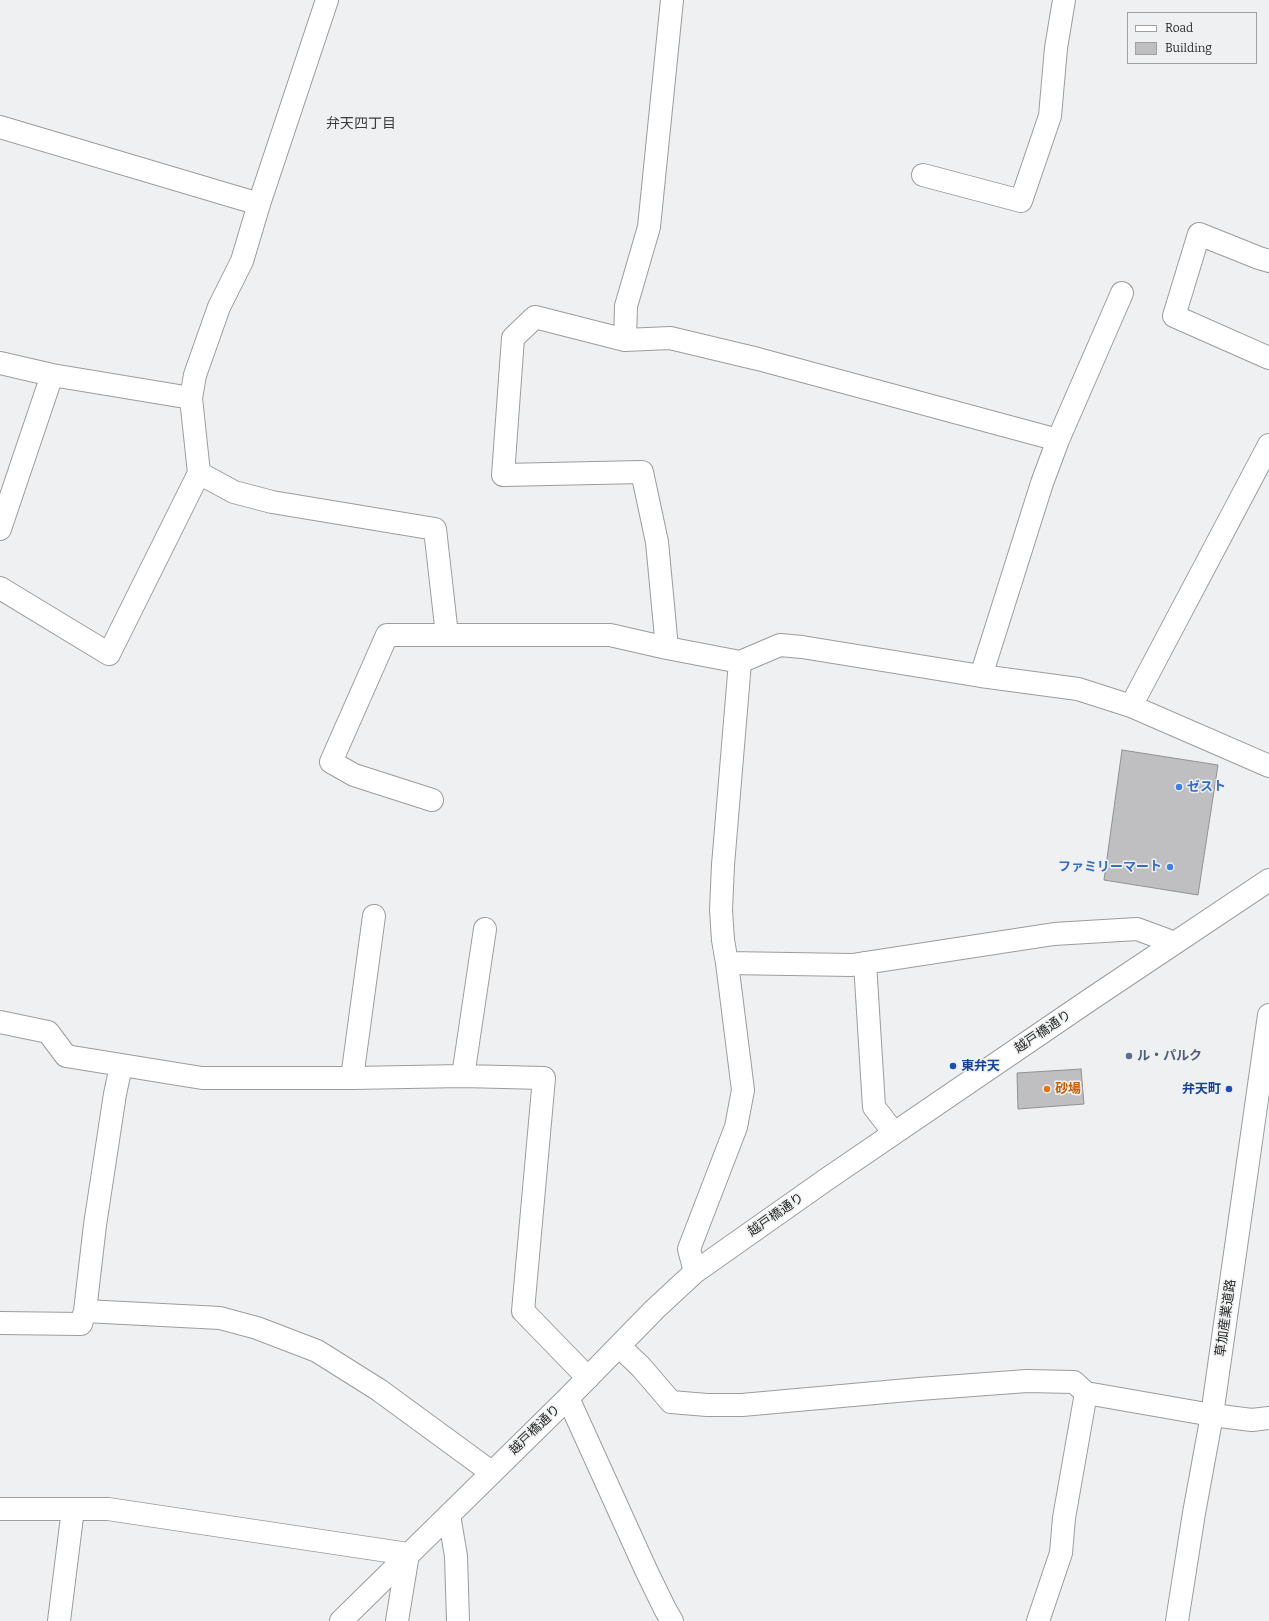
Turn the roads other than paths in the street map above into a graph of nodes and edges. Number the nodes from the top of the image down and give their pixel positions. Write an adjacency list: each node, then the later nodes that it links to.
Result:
1 (327, 0): 6 (street)
2 (672, 0): 9 (street)
3 (1064, 0): 5 (street)
4 (0, 127): 6 (street)
5 (923, 175)
6 (258, 204): 13 (street)
7 (1269, 260): 10 (street)
8 (1122, 293): 14 (street)
9 (625, 340): 14 (street); 20 (street)
10 (1269, 358)
11 (0, 363): 12 (street)
12 (52, 375): 13 (street); 17 (street)
13 (191, 398): 16 (street)
14 (1058, 440): 22 (street)
15 (1269, 445): 23 (street)
16 (198, 473): 18 (street); 19 (street)
17 (0, 530)
18 (0, 588)
19 (447, 635): 20 (street); 25 (street)
20 (667, 648): 21 (street)
21 (740, 662): 22 (street); 30 (street)
22 (981, 676): 23 (street)
23 (1131, 706): 24 (street)
24 (1269, 766)
25 (432, 800)
26 (1269, 880): 29 (street, 越戸橋通り)
27 (374, 916): 36 (street)
28 (485, 929): 35 (street)
29 (1175, 943): 31 (street); 37 (street, 越戸橋通り)
30 (728, 963): 31 (street); 38 (street)
31 (865, 963): 37 (street)
32 (1269, 1015): 45 (street, 草加産業道路)
33 (0, 1022): 34 (street)
34 (121, 1066): 36 (street); 39 (street)
35 (463, 1076): 36 (street); 42 (street)
36 (352, 1078)
37 (894, 1133): 38 (street, 越戸橋通り)
38 (695, 1272): 41 (street, 越戸橋通り)
39 (85, 1311): 40 (street); 47 (street)
40 (0, 1323)
41 (619, 1346): 42 (street, 越戸橋通り); 43 (street)
42 (588, 1378): 44 (street, 越戸橋通り)
43 (1086, 1393): 45 (street); 57 (street)
44 (568, 1398): 47 (street, 越戸橋通り); 56 (street)
45 (1212, 1415): 46 (street); 58 (street, 草加産業道路)
46 (1269, 1418)
47 (491, 1472): 50 (street, 越戸橋通り)
48 (0, 1509): 49 (street)
49 (73, 1509): 51 (street); 52 (street)
50 (449, 1515): 51 (street, 越戸橋通り); 55 (street)
51 (408, 1554): 53 (street, 越戸橋通り); 54 (street)
52 (59, 1621)
53 (341, 1621)
54 (397, 1621)
55 (458, 1621)
56 (672, 1621)
57 (1038, 1621)
58 (1177, 1621)

